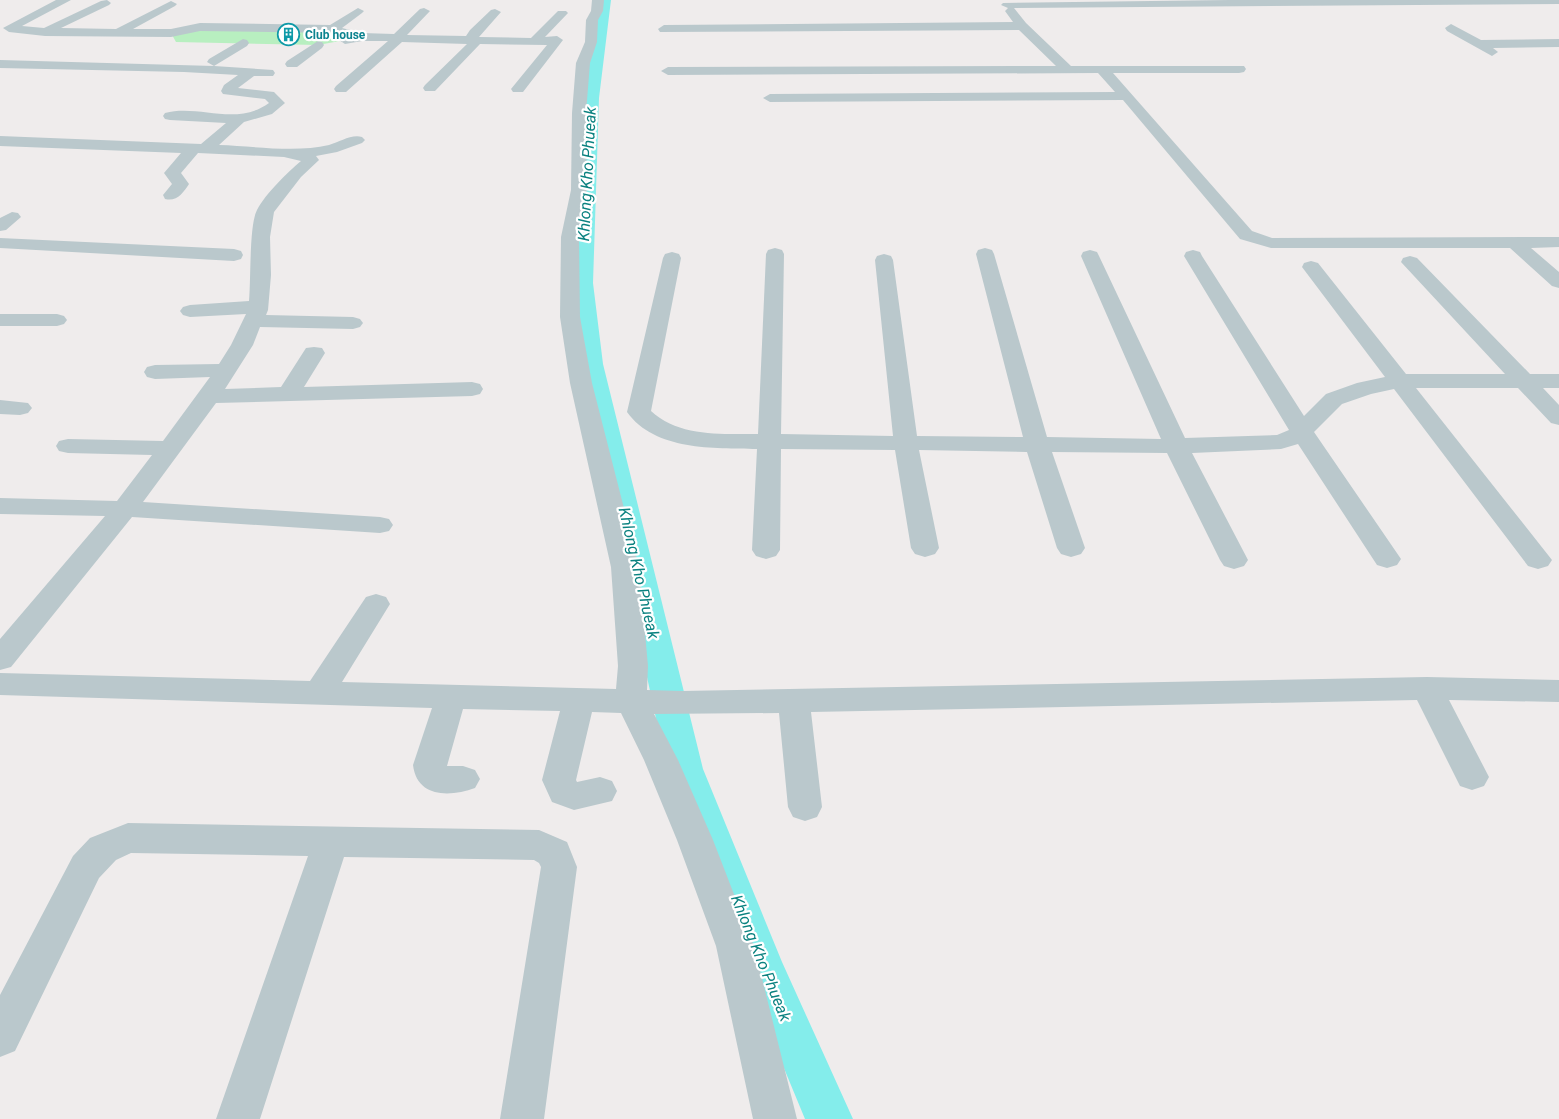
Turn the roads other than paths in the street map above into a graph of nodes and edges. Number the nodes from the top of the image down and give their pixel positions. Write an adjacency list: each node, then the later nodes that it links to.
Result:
1 (65, 0): 20 (street)
2 (598, 0): 115 (street)
3 (1556, 1): 4 (street)
4 (1233, 2): 6 (street)
5 (105, 3): 20 (street)
6 (1005, 3): 14 (street)
7 (170, 4): 21 (street)
8 (358, 11): 23 (street)
9 (424, 11): 22 (street)
10 (495, 12): 25 (street)
11 (562, 13): 29 (street)
12 (221, 15): 15 (street)
13 (280, 18): 16 (street)
14 (1022, 26): 17 (street); 36 (street)
15 (200, 27): 16 (street); 24 (street)
16 (265, 28): 23 (street)
17 (785, 28): 19 (street); 27 (street)
18 (1451, 28): 32 (street)
19 (664, 29)
20 (45, 32): 21 (street); 26 (street)
21 (116, 33): 24 (street); 40 (street)
22 (398, 38): 23 (street); 25 (street); 51 (street)
23 (328, 39): 31 (street); 44 (street)
24 (172, 40): 28 (street)
25 (471, 40): 29 (street); 52 (street)
26 (27, 41)
27 (746, 41)
28 (194, 42)
29 (534, 42): 53 (street)
30 (223, 43): 42 (street)
31 (299, 44)
32 (1478, 44): 33 (street); 39 (street)
33 (1559, 44)
34 (154, 54): 41 (street)
35 (1072, 55): 36 (street)
36 (1053, 56): 45 (street)
37 (1113, 57): 38 (street)
38 (1141, 57)
39 (1502, 58)
40 (65, 61)
41 (139, 62)
42 (214, 62)
43 (0, 64): 49 (street)
44 (292, 64)
45 (1066, 69): 46 (street); 48 (street)
46 (1101, 69): 47 (street); 54 (street)
47 (1239, 69)
48 (668, 71)
49 (251, 72): 50 (street); 57 (street)
50 (268, 72)
51 (341, 88)
52 (430, 88)
53 (518, 89)
54 (1127, 96): 55 (street); 63 (street)
55 (770, 98)
56 (170, 116): 57 (street)
57 (239, 119): 60 (street)
58 (357, 140): 61 (street)
59 (0, 141): 60 (street)
60 (199, 148): 61 (street); 62 (street)
61 (302, 154): 77 (street)
62 (171, 195)
63 (1514, 242): 64 (street); 75 (street)
64 (1559, 242)
65 (0, 243): 68 (street)
66 (775, 254): 92 (street)
67 (985, 254): 94 (street)
68 (234, 255)
69 (1090, 256): 96 (street)
70 (1194, 256): 91 (street)
71 (672, 258): 92 (street)
72 (884, 260): 93 (street)
73 (1410, 262): 86 (street)
74 (1310, 267): 85 (street)
75 (1559, 282)
76 (190, 311): 77 (street)
77 (256, 314): 80 (street); 82 (street)
78 (0, 320): 79 (street)
79 (57, 320)
80 (353, 323)
81 (314, 353): 88 (street)
82 (225, 370): 83 (street); 89 (street)
83 (155, 372)
84 (1559, 380): 86 (street)
85 (1400, 381): 86 (street); 91 (street); 106 (street)
86 (1522, 381): 90 (street)
87 (472, 389): 88 (street)
88 (288, 394): 89 (street)
89 (209, 396): 97 (street)
90 (1559, 418)
91 (1301, 431): 96 (street); 104 (street)
92 (768, 441): 93 (street); 103 (street)
93 (906, 443): 94 (street); 101 (street)
94 (1037, 444): 96 (street); 102 (street)
95 (68, 446): 97 (street)
96 (1176, 446): 105 (street)
97 (170, 448): 99 (street)
98 (0, 506): 99 (street)
99 (124, 509): 100 (street); 108 (street)
100 (380, 525)
101 (925, 548)
102 (1071, 548)
103 (766, 550)
104 (1387, 559)
105 (1234, 560)
106 (1538, 560)
107 (376, 604): 112 (street)
108 (0, 659)
109 (0, 684): 112 (street)
110 (1427, 688): 111 (street); 116 (street); 117 (street)
111 (1559, 691)
112 (319, 694): 113 (street)
113 (451, 697): 114 (street); 118 (street)
114 (579, 700): 115 (street); 119 (street)
115 (636, 701): 116 (street); 125 (street)
116 (794, 701): 120 (street)
117 (1472, 777)
118 (463, 779)
119 (600, 791)
120 (805, 807)
121 (332, 842): 122 (street); 123 (street); 124 (street)
122 (0, 1037)
123 (238, 1119)
124 (522, 1119)
125 (775, 1119)

